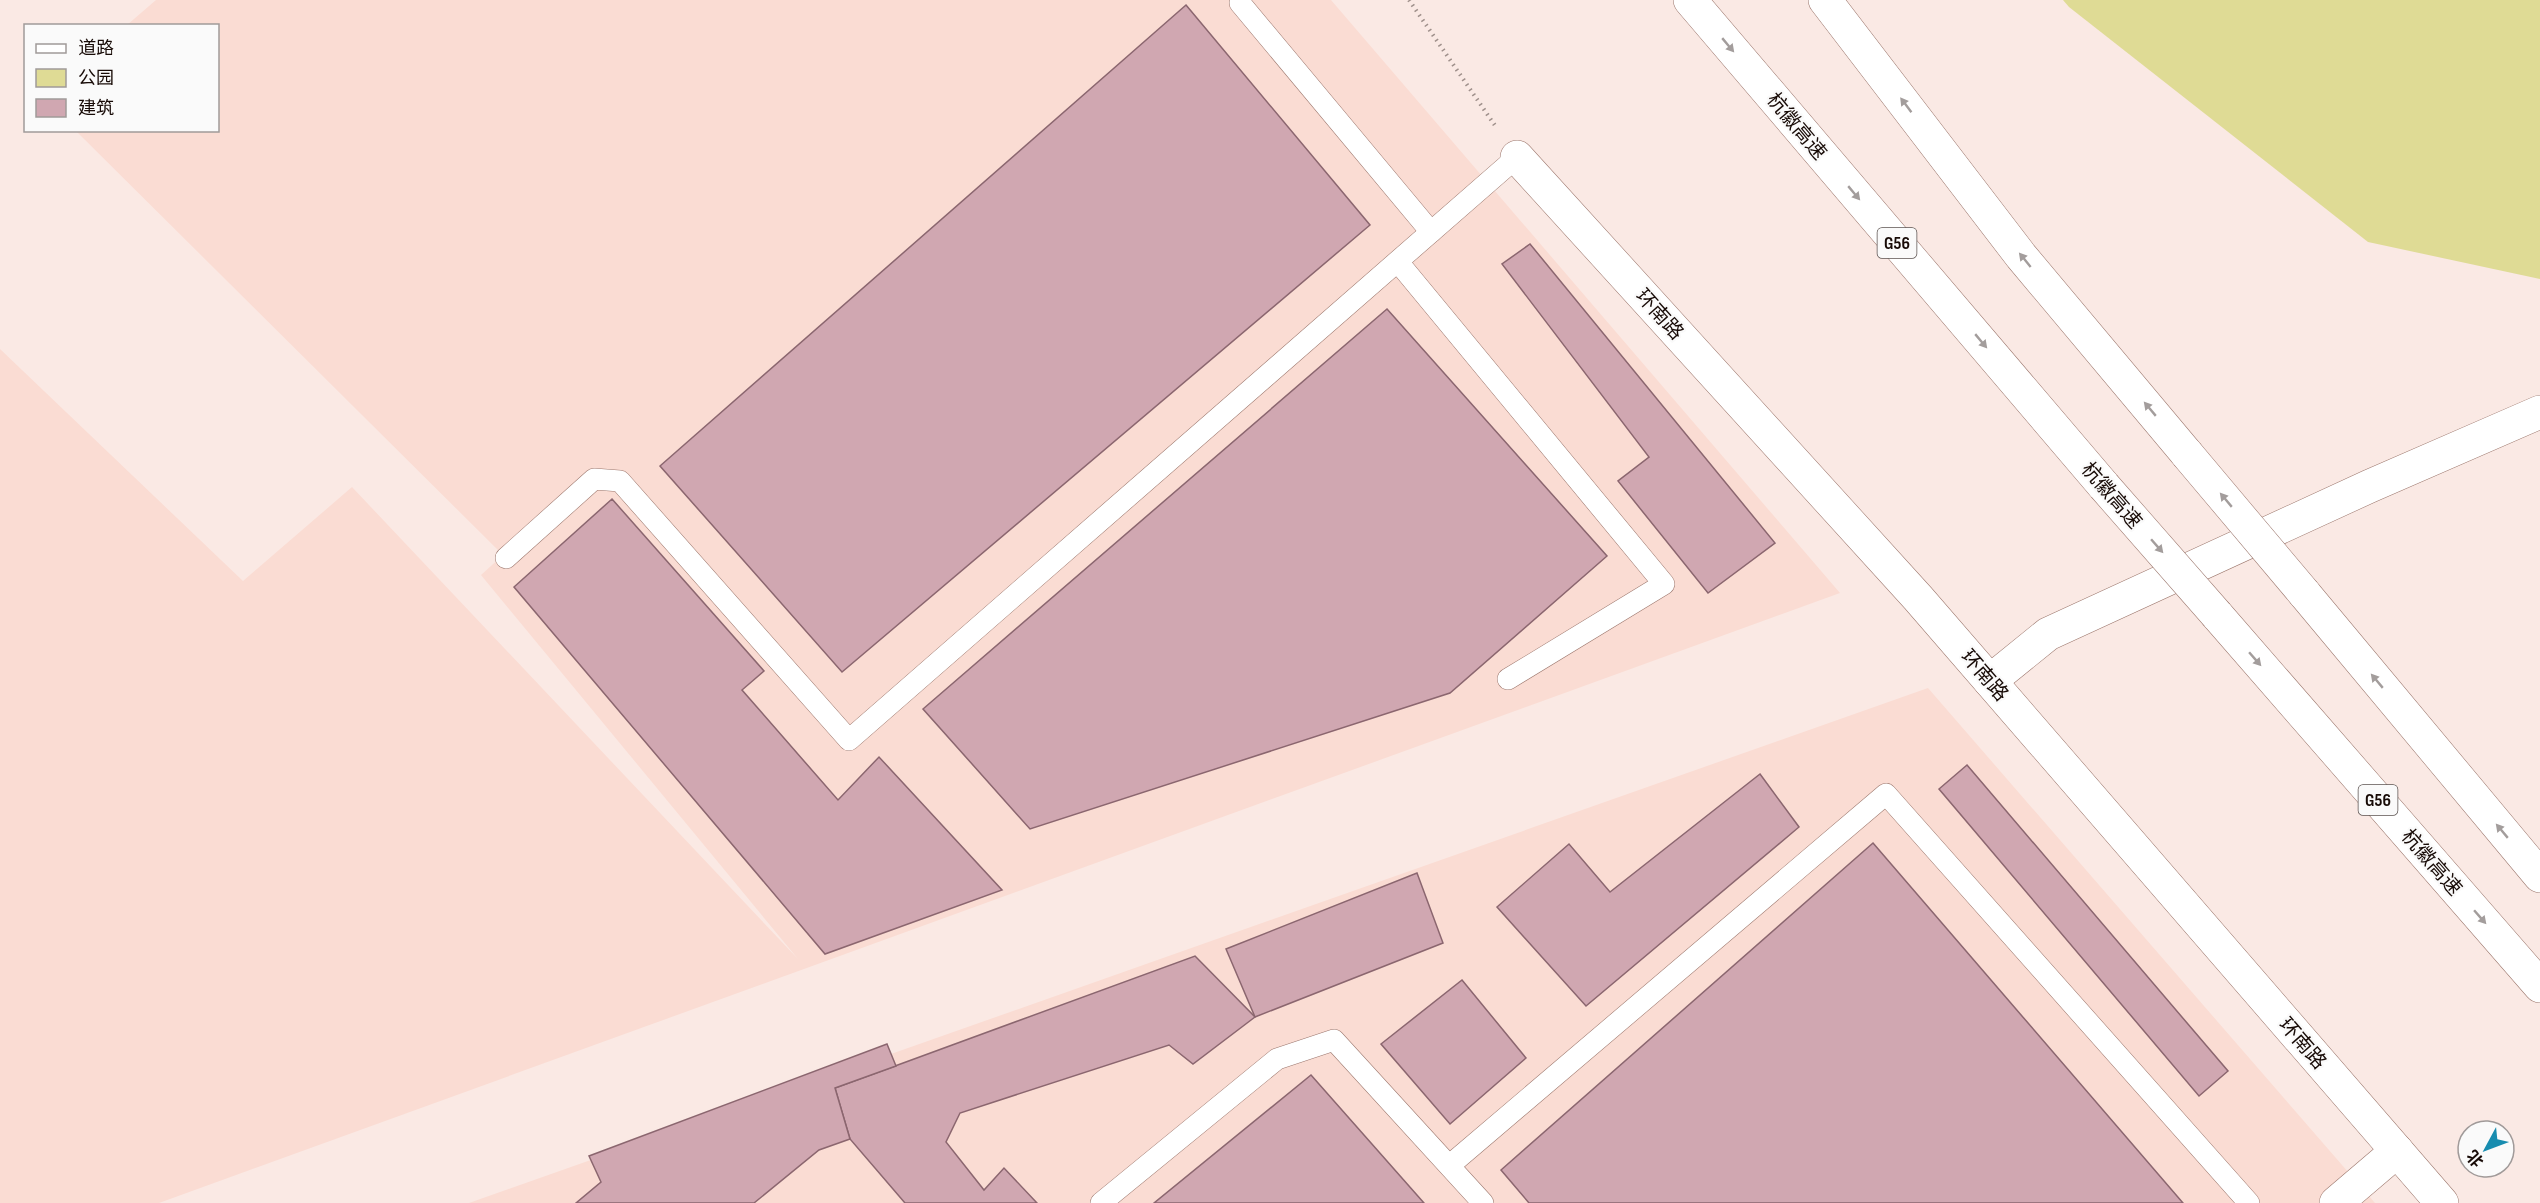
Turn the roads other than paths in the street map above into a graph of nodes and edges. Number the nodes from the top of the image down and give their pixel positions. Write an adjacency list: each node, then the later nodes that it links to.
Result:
1 (1690, 0): 12 (main road, 杭徽高速 / G56, one-way to 12, bridge)
2 (1826, 0): 11 (main road, one-way to 2, bridge)
3 (1240, 3): 5 (lane)
4 (1517, 157): 5 (lane); 10 (main road, 环南路)
5 (1431, 232): 6 (lane)
6 (1398, 262): 8 (lane); 9 (lane)
7 (2540, 412): 10 (main road)
8 (506, 558)
9 (1508, 679)
10 (1990, 681): 13 (main road, 环南路)
11 (2540, 876)
12 (2540, 986)
13 (2397, 1151): 18 (main road); 19 (main road, 环南路)
14 (1450, 1165): 15 (lane); 16 (lane); 17 (lane)
15 (1101, 1203)
16 (1483, 1203)
17 (2248, 1203)
18 (2336, 1203)
19 (2442, 1203)

